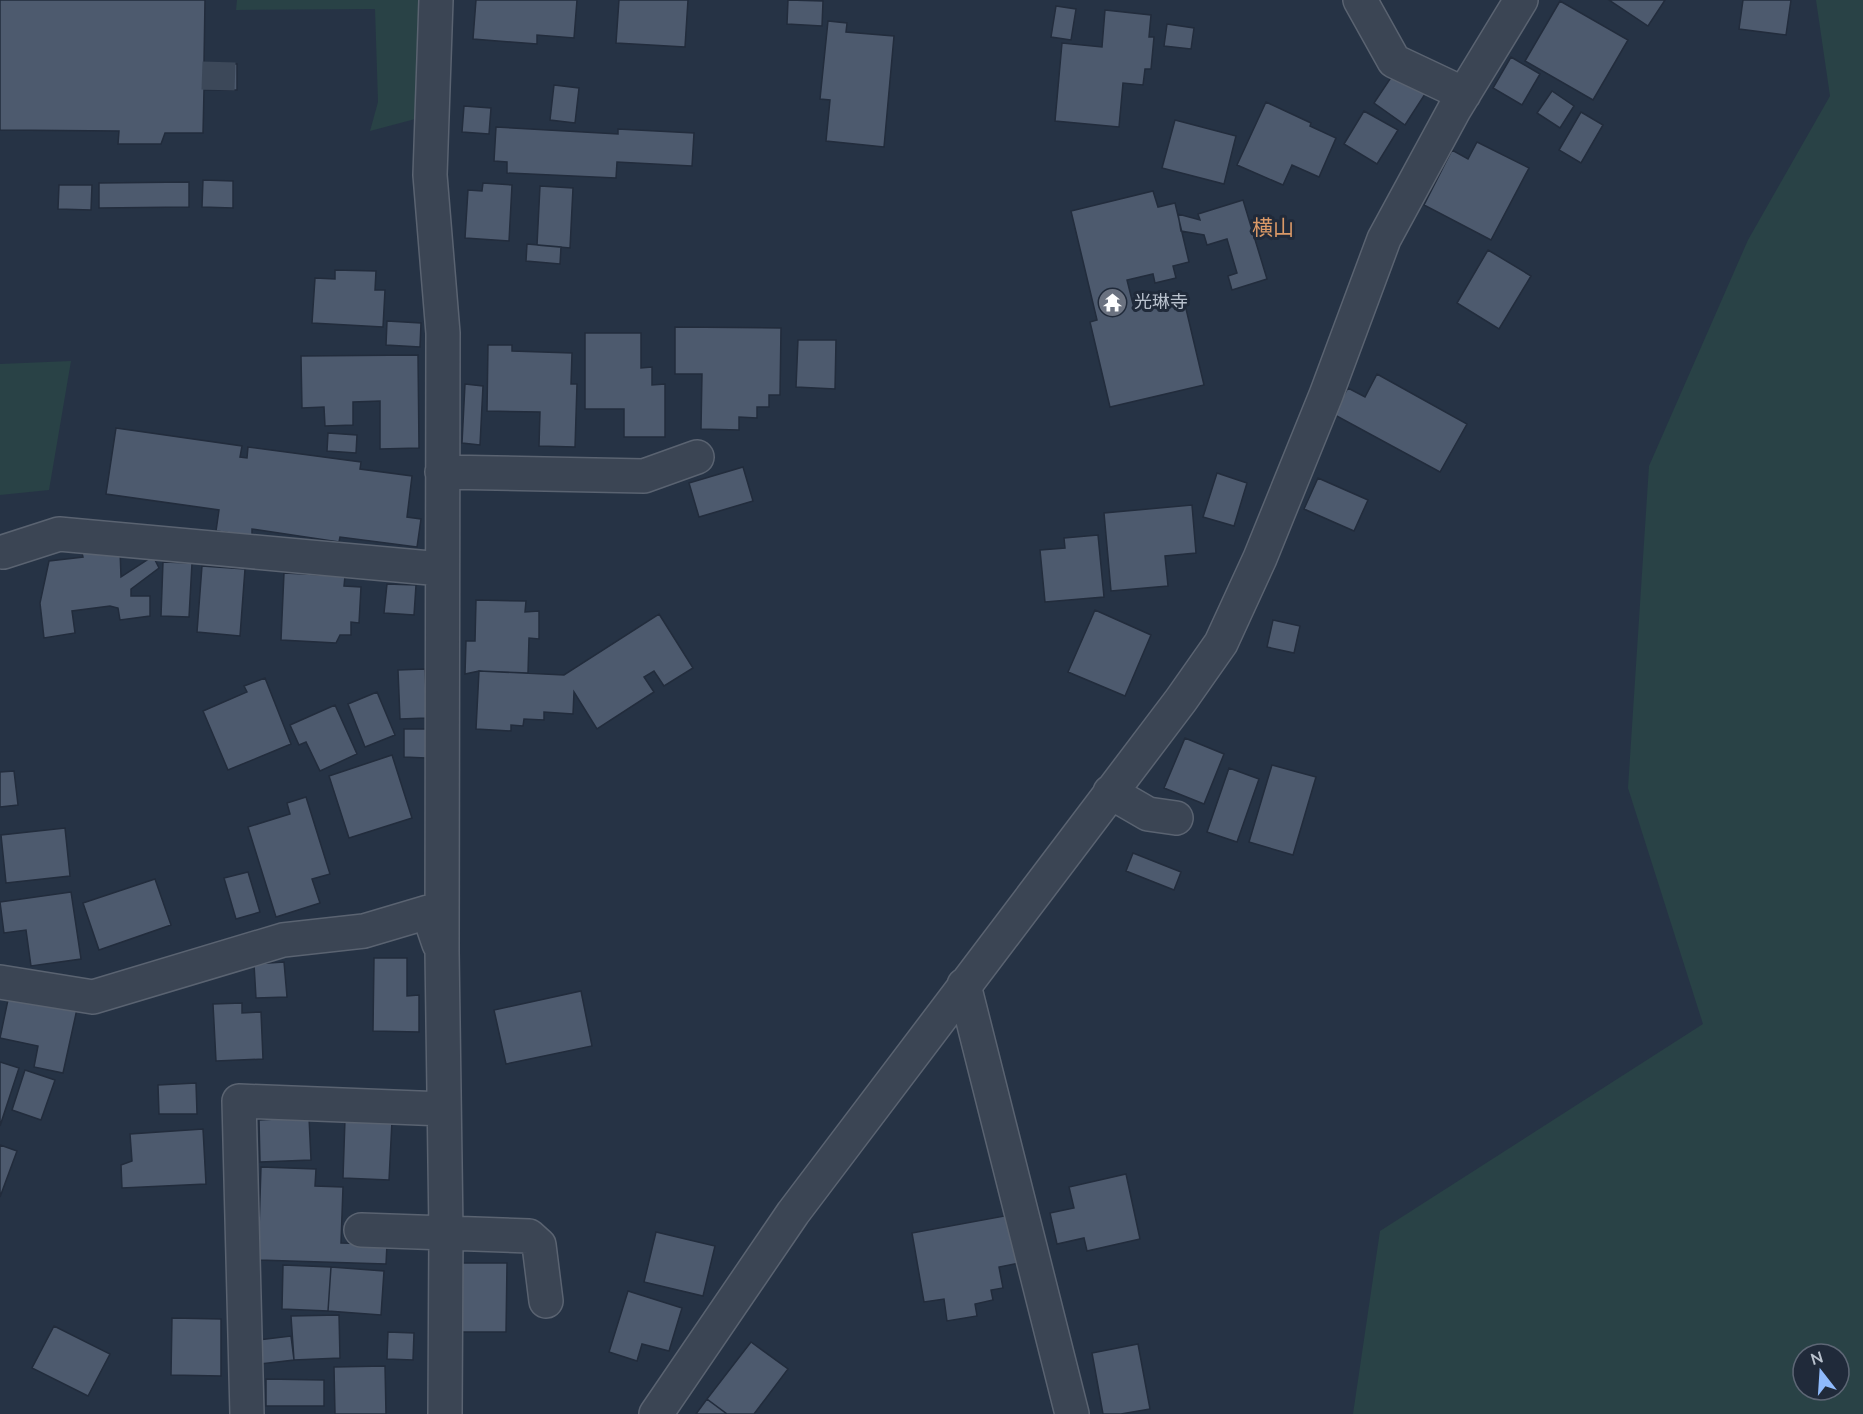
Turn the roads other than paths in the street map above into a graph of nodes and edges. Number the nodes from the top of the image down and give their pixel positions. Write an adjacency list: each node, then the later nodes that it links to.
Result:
1 (436, 0): 6 (street)
2 (1360, 0): 4 (street)
3 (1521, 0): 4 (street)
4 (1464, 94): 9 (street)
5 (697, 457): 6 (street)
6 (442, 472): 8 (street)
7 (3, 552): 8 (street)
8 (441, 569): 11 (street)
9 (1110, 792): 10 (street); 13 (street)
10 (1176, 818)
11 (442, 951): 12 (street); 14 (street)
12 (0, 982)
13 (964, 985): 20 (street); 21 (street)
14 (444, 1109): 16 (street); 18 (street)
15 (361, 1230): 16 (street)
16 (446, 1232): 17 (street); 19 (street)
17 (546, 1301)
18 (247, 1414)
19 (445, 1414)
20 (656, 1414)
21 (1072, 1414)

